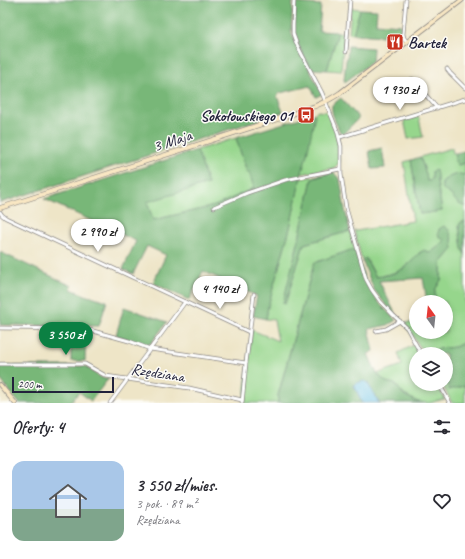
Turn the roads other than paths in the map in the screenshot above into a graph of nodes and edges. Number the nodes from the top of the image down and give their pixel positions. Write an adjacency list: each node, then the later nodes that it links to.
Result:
1 (294, 0): 11 (street)
2 (350, 0): 6 (street)
3 (406, 0): 5 (street)
4 (462, 0): 5 (street, 3 Maja)
5 (407, 42): 11 (street, 3 Maja)
6 (346, 52)
7 (447, 69): 9 (street)
8 (401, 88): 12 (street)
9 (465, 88)
10 (465, 99): 12 (street)
11 (326, 101): 13 (street); 16 (street, 3 Maja)
12 (437, 108): 13 (street)
13 (340, 137): 14 (street)
14 (340, 169): 15 (street); 20 (street)
15 (214, 207)
16 (0, 208)
17 (0, 212): 19 (street)
18 (254, 294): 23 (street)
19 (186, 302): 23 (street); 25 (street)
20 (400, 321): 22 (street); 24 (street)
21 (0, 328): 25 (street)
22 (376, 331)
23 (249, 332): 26 (street)
24 (417, 347)
25 (150, 349): 26 (street); 28 (street)
26 (246, 363): 31 (street)
27 (0, 364): 28 (street, Rzędziana)
28 (129, 379): 31 (street, Rzędziana); 33 (street)
29 (0, 385): 32 (street)
30 (443, 391): 34 (street)
31 (242, 402)
32 (15, 403)
33 (110, 403)
34 (450, 403)

